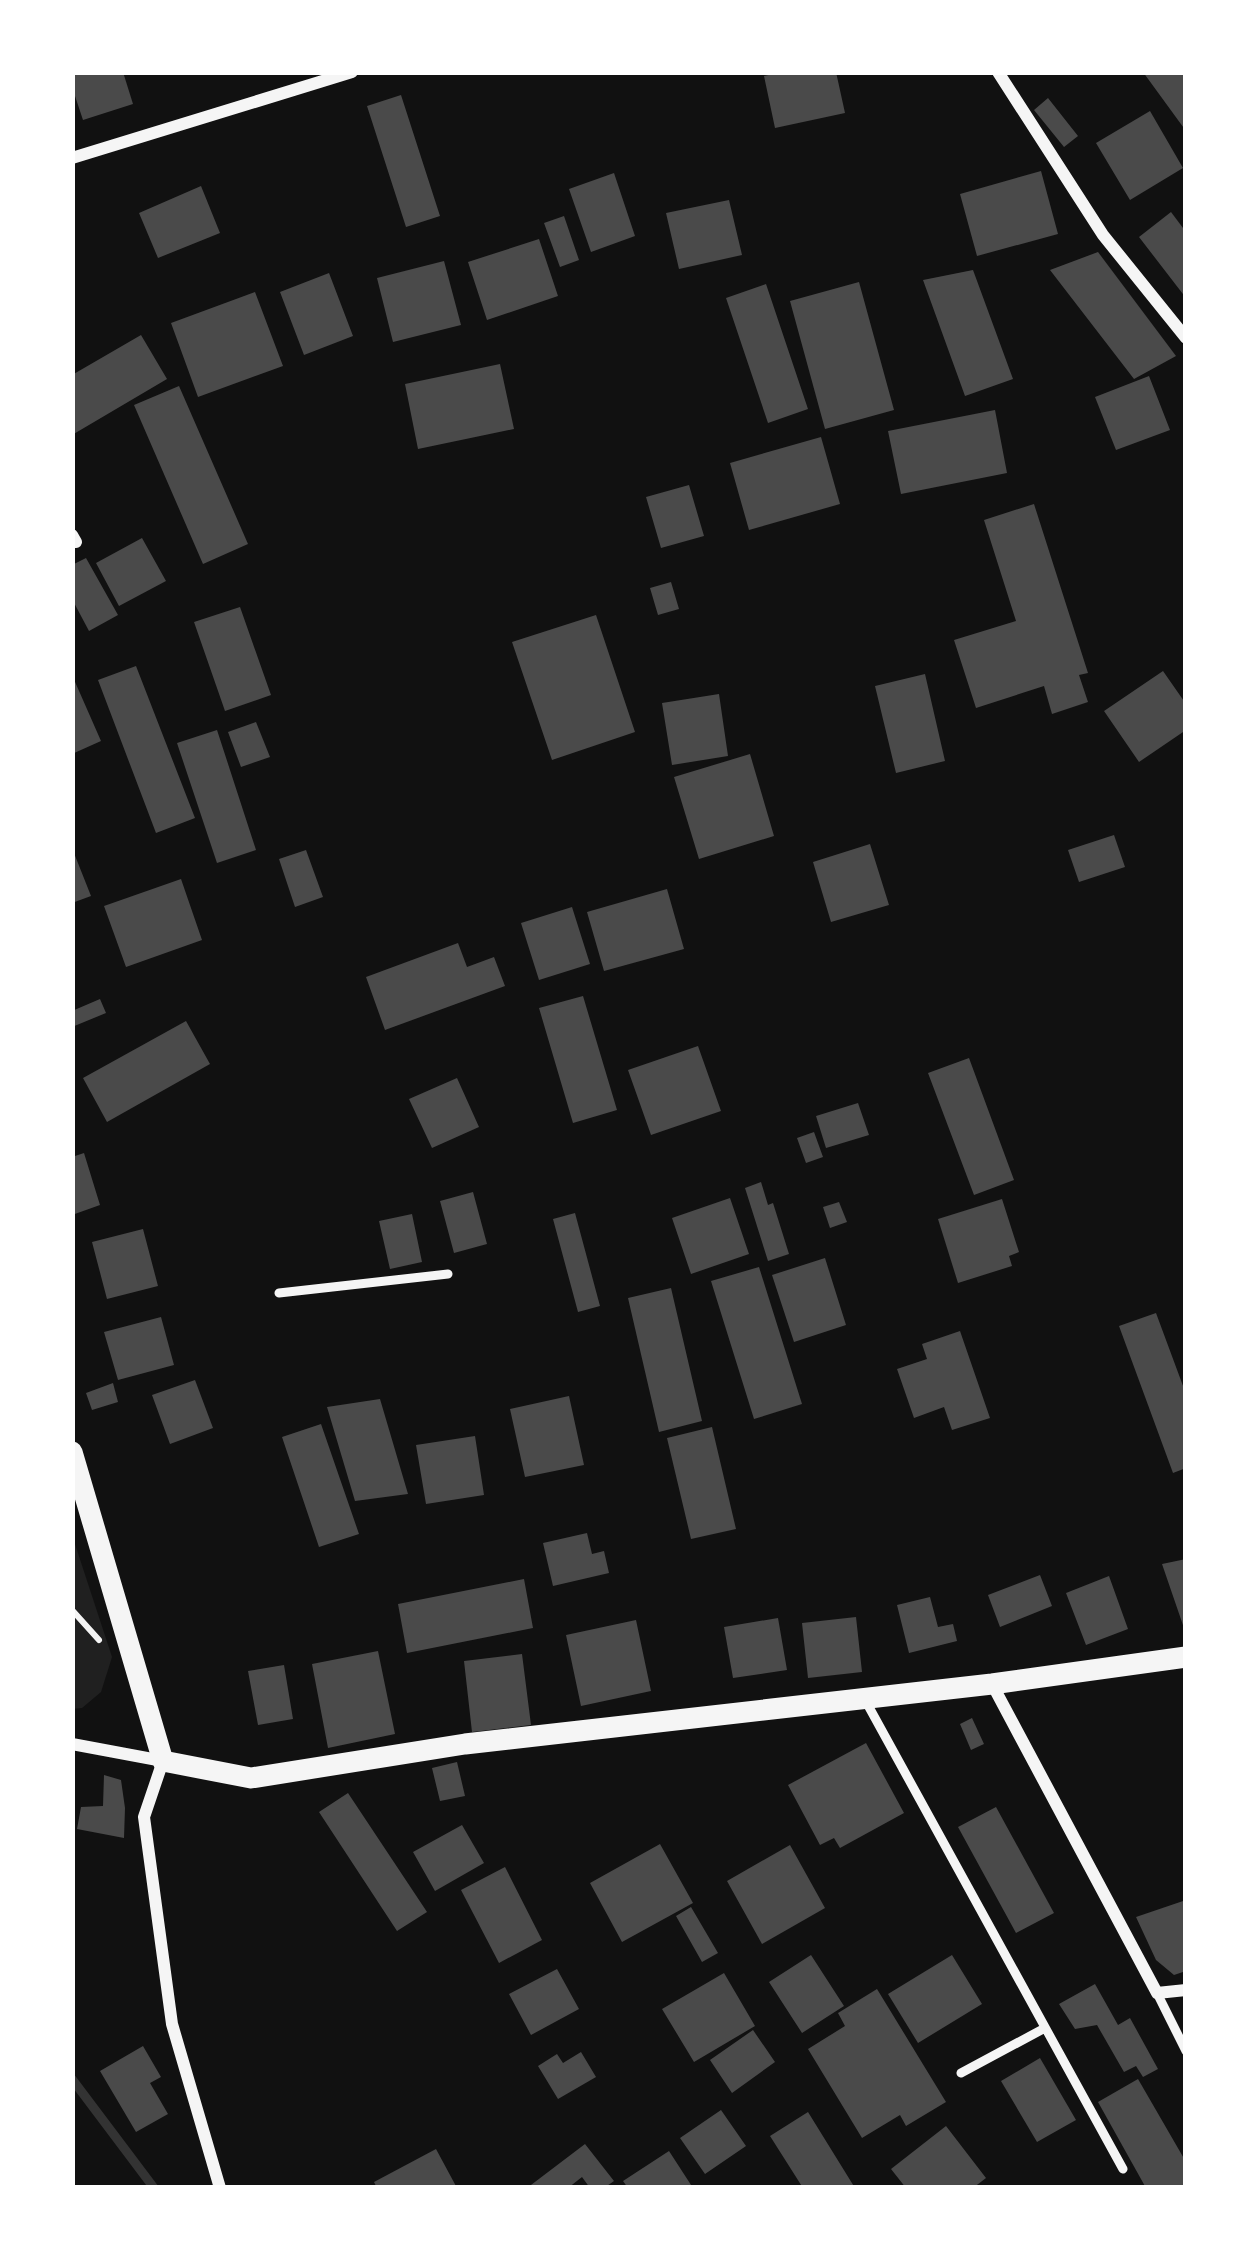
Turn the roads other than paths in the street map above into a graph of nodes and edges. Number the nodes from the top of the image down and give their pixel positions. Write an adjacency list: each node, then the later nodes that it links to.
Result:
1 (352, 72): 3 (street)
2 (998, 72): 4 (street)
3 (72, 158)
4 (1186, 338)
5 (448, 1274): 6 (lane)
6 (279, 1293)
7 (72, 1452): 12 (street)
8 (1186, 1657): 9 (street)
9 (992, 1684): 10 (street); 14 (street)
10 (864, 1699): 12 (street); 15 (lane)
11 (72, 1744): 12 (street)
12 (163, 1761): 19 (street)
13 (1186, 1990): 14 (street)
14 (1157, 1993): 16 (lane)
15 (1045, 2028): 17 (lane); 18 (lane)
16 (1186, 2050)
17 (961, 2074)
18 (1123, 2169)
19 (220, 2188)

